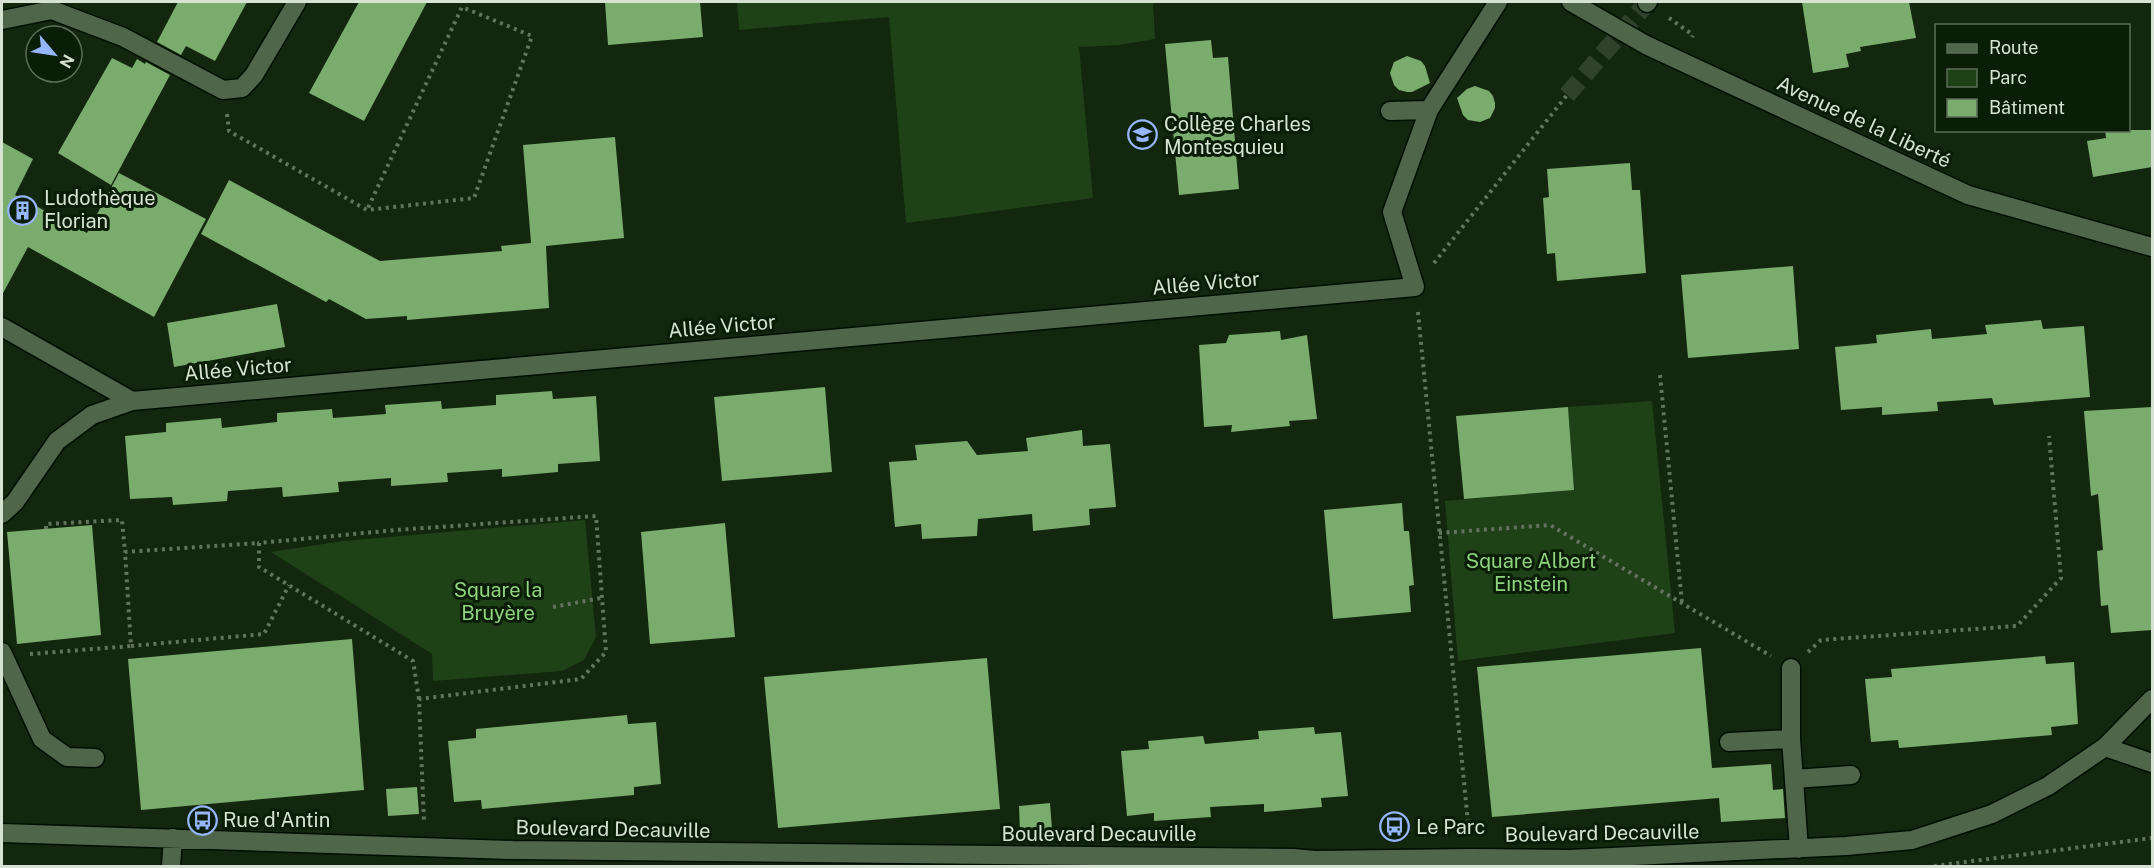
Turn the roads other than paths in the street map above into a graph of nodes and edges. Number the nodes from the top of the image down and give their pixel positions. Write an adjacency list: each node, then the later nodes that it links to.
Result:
1 (297, 2): 4 (street)
2 (1498, 2): 5 (street)
3 (1571, 2): 7 (street, Avenue de la Liberté)
4 (2, 20)
5 (1429, 110): 6 (street); 9 (street, Allée Victor)
6 (1389, 111)
7 (2152, 247)
8 (2, 327): 9 (street)
9 (132, 401): 10 (street, Allée Victor)
10 (2, 514)
11 (2, 654): 17 (street)
12 (1791, 668): 14 (street)
13 (2152, 699): 16 (street, Boulevard Decauville)
14 (1791, 740): 15 (street); 20 (street)
15 (1729, 742)
16 (2105, 747): 18 (street); 23 (street, Boulevard Decauville)
17 (95, 758)
18 (2152, 763)
19 (1851, 775): 20 (street)
20 (1794, 778): 23 (street)
21 (2, 833): 22 (street, Boulevard Decauville)
22 (173, 838): 24 (street, Boulevard Decauville); 28 (street)
23 (1799, 849): 27 (street, Boulevard Decauville)
24 (533, 858): 25 (street, Boulevard Decauville)
25 (1047, 862): 26 (street, Boulevard Decauville)
26 (1520, 862): 27 (street, Boulevard Decauville)
27 (1570, 863)
28 (171, 867)

